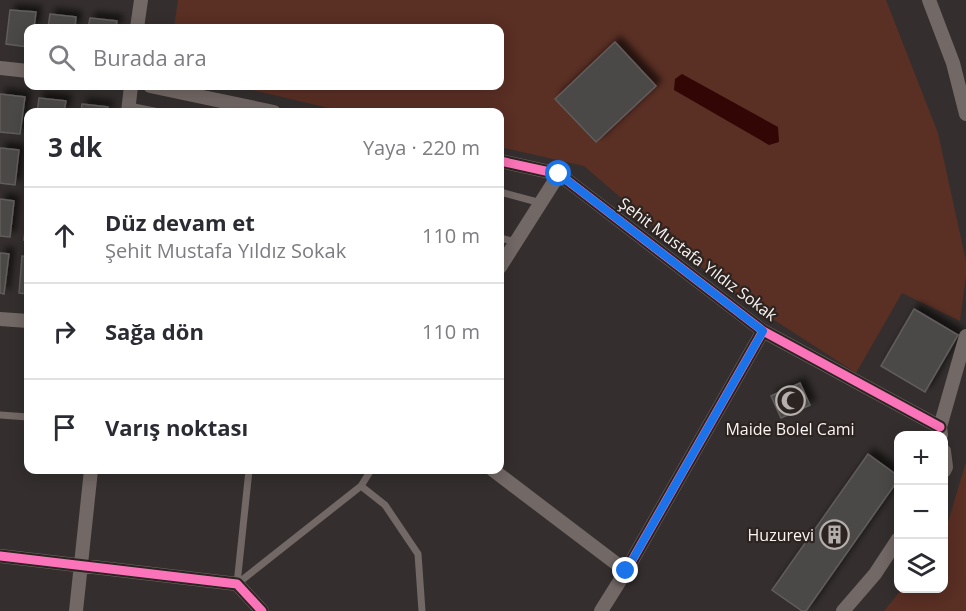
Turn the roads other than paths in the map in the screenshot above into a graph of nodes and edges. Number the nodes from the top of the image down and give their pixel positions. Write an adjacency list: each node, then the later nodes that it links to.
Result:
1 (141, 0): 3 (street)
2 (929, 0): 10 (street)
3 (138, 24)
4 (0, 68): 5 (street)
5 (24, 71)
6 (130, 90): 8 (street)
7 (169, 90): 9 (street)
8 (128, 108)
9 (255, 108)
10 (966, 114)
11 (504, 162): 12 (street, Şehit Mustafa Yıldız Sokak)
12 (559, 174): 14 (street); 20 (street, Şehit Mustafa Yıldız Sokak)
13 (504, 193): 14 (lane)
14 (541, 203): 16 (street)
15 (504, 239): 16 (lane)
16 (516, 242): 17 (street)
17 (504, 261)
18 (0, 319): 19 (street)
19 (24, 321)
20 (763, 331): 24 (street, Şehit Mustafa Yıldız Sokak); 33 (street)
21 (966, 336): 24 (street)
22 (0, 415): 23 (lane)
23 (24, 417)
24 (940, 431)
25 (91, 474): 32 (street)
26 (249, 474): 34 (lane)
27 (368, 474): 29 (lane)
28 (498, 474): 33 (street)
29 (361, 486): 34 (lane); 37 (lane)
30 (894, 545): 39 (street)
31 (0, 556): 32 (street)
32 (81, 564): 34 (street); 35 (street)
33 (626, 571): 38 (street)
34 (237, 584): 36 (street)
35 (76, 611)
36 (262, 611)
37 (422, 611)
38 (601, 611)
39 (843, 611)

